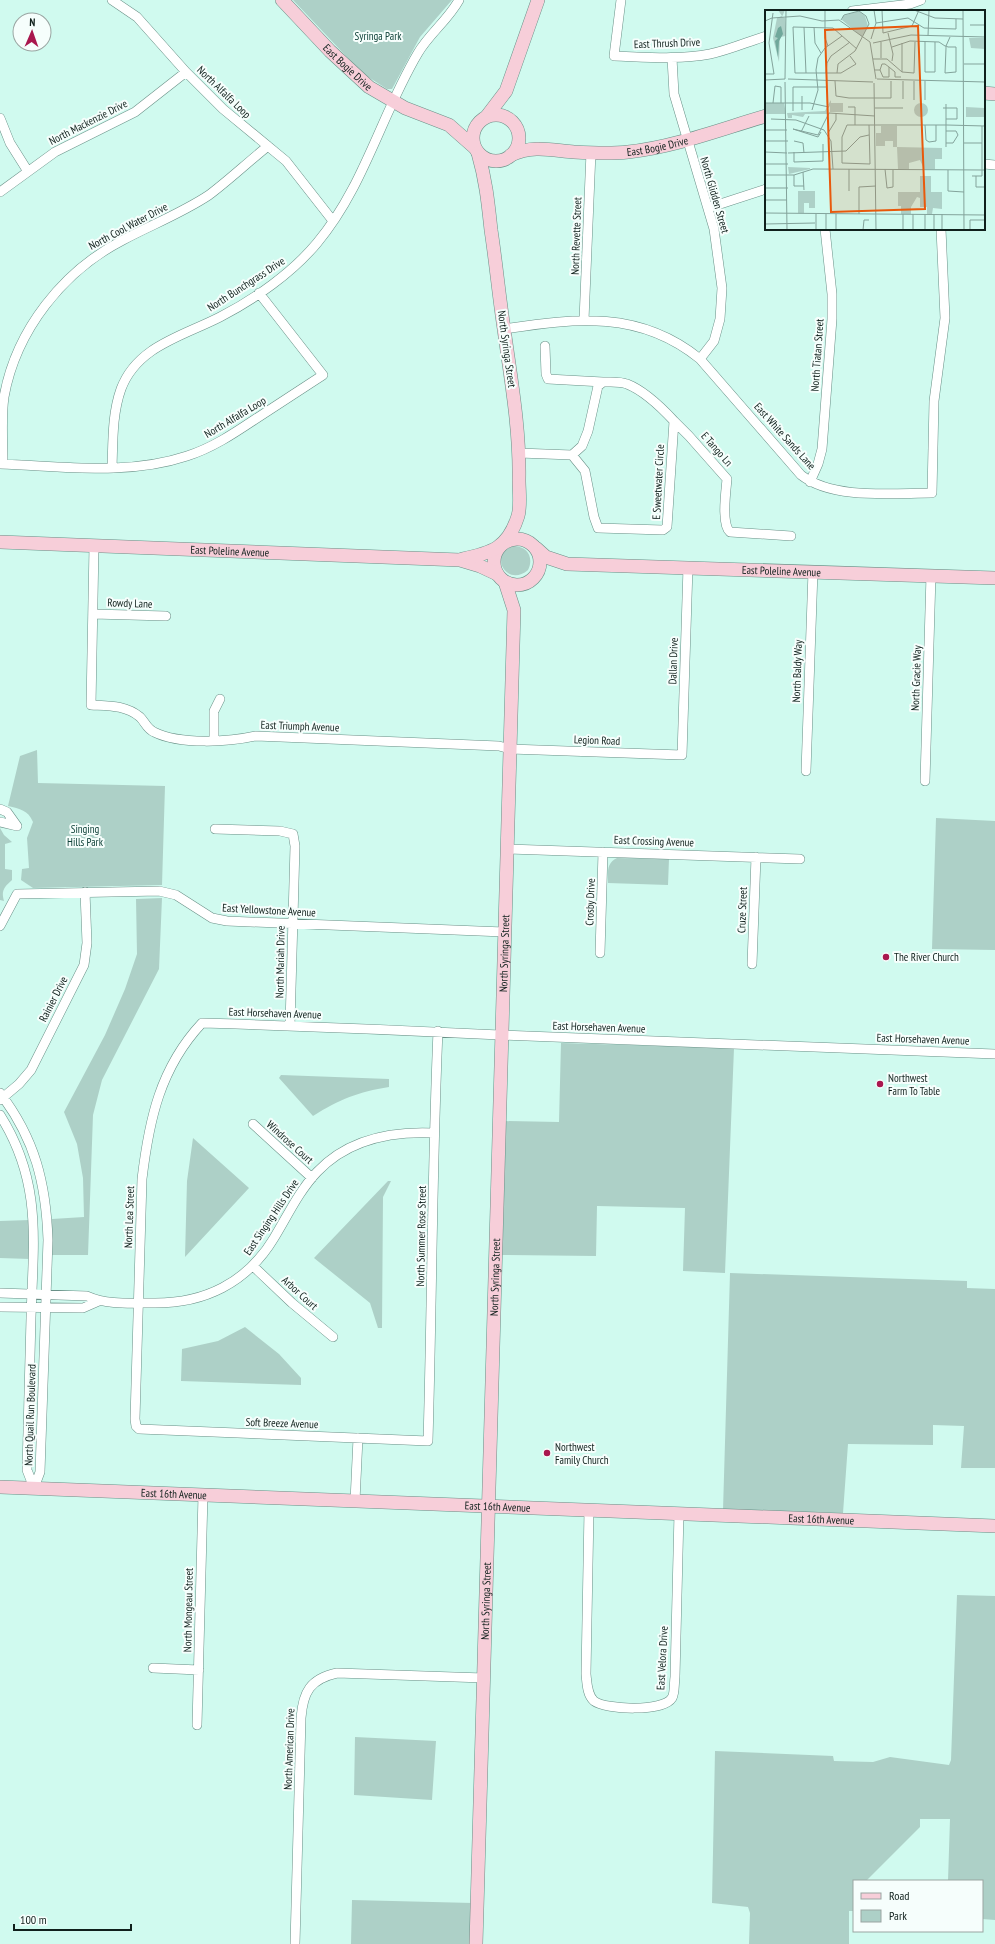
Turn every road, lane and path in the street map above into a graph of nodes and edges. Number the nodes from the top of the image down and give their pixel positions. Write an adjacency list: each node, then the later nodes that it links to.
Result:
1 (112, 0): 10 (street, North Alfalfa Loop)
2 (282, 0): 14 (street, East Bogie Drive)
3 (459, 0): 14 (street, North Bunchgrass Drive)
4 (538, 0): 11 (street)
5 (621, 0): 9 (street, East Thrush Drive)
6 (921, 0): 7 (street)
7 (860, 10)
8 (765, 36): 9 (street, East Thrush Drive)
9 (672, 58): 20 (street, North Glidden Street)
10 (186, 72): 21 (street, North Alfalfa Loop); 28 (street, North Mackenzie Drive)
11 (506, 91): 17 (street); 19 (street)
12 (985, 93): 13 (street)
13 (995, 94)
14 (393, 102): 18 (street, East Bogie Drive); 33 (street, North Bunchgrass Drive)
15 (765, 116): 20 (street, East Bogie Drive)
16 (0, 118): 28 (street)
17 (484, 118): 18 (street, East Bogie Drive); 19 (street); 23 (street)
18 (449, 125): 23 (street, East Bogie Drive)
19 (515, 125): 22 (street, East Bogie Drive); 25 (street)
20 (686, 140): 24 (street, East Bogie Drive); 32 (street, North Glidden Street)
21 (268, 146): 33 (street, North Alfalfa Loop); 45 (street, North Cool Water Drive)
22 (545, 148): 24 (street, East Bogie Drive); 25 (street, East Bogie Drive)
23 (476, 150): 25 (street); 29 (street, North Syringa Street)
24 (591, 152): 37 (street, North Revette Street)
25 (508, 157): 29 (street)
26 (985, 164): 27 (street)
27 (995, 165)
28 (27, 170): 31 (street, North Mackenzie Drive)
29 (486, 183): 38 (street, North Syringa Street)
30 (765, 189): 32 (street)
31 (0, 192)
32 (708, 208): 40 (street, North Glidden Street)
33 (333, 221): 36 (street, North Bunchgrass Drive)
34 (825, 230): 47 (street, North Tiatan Street)
35 (941, 230): 47 (street, East White Sands Lane)
36 (259, 293): 46 (street, North Bunchgrass Drive); 46 (street, North Alfalfa Loop)
37 (584, 320): 38 (street, East White Sands Lane); 40 (street, East White Sands Lane)
38 (504, 329): 43 (street, North Syringa Street)
39 (545, 346): 41 (street)
40 (700, 359): 47 (street, East White Sands Lane)
41 (603, 382): 42 (street); 44 (street)
42 (674, 421): 44 (street, E Sweetwater Circle); 49 (street, E Tango Ln)
43 (519, 453): 44 (street); 48 (street, North Syringa Street)
44 (572, 455)
45 (1, 464): 46 (street, North Alfalfa Loop)
46 (112, 468)
47 (810, 482)
48 (518, 515): 52 (street, North Syringa Street); 53 (street, North Syringa Street)
49 (791, 536)
50 (0, 542): 51 (street, East Poleline Avenue)
51 (94, 546): 54 (street, East Poleline Avenue); 63 (street, East Triumph Avenue)
52 (500, 546): 53 (street); 54 (street, East Poleline Avenue); 59 (street)
53 (533, 546): 55 (street, East Poleline Avenue); 61 (street)
54 (460, 560): 59 (street, East Poleline Avenue)
55 (567, 564): 56 (street, East Poleline Avenue); 61 (street, East Poleline Avenue)
56 (688, 567): 57 (street, East Poleline Avenue); 68 (street, Dallan Drive)
57 (813, 572): 58 (street, East Poleline Avenue); 69 (street, North Baldy Way)
58 (931, 576): 60 (street, East Poleline Avenue); 70 (street, North Gracie Way)
59 (501, 578): 61 (street); 62 (street, North Syringa Street)
60 (995, 578)
61 (529, 581): 62 (street, North Syringa Street)
62 (514, 610): 67 (street, North Syringa Street)
63 (93, 614): 64 (street, Rowdy Lane); 66 (street, East Triumph Avenue)
64 (166, 616)
65 (220, 699): 66 (street)
66 (214, 741): 67 (street, East Triumph Avenue)
67 (510, 749): 68 (street, Legion Road); 74 (street, North Syringa Street)
68 (682, 756)
69 (806, 772)
70 (925, 781)
71 (0, 809): 72 (street)
72 (0, 822)
73 (215, 829): 79 (street, North Mariah Drive)
74 (508, 849): 75 (street, East Crossing Avenue); 81 (street, North Syringa Street)
75 (603, 852): 76 (street, East Crossing Avenue); 82 (street, Crosby Drive)
76 (756, 857): 77 (street, East Crossing Avenue); 83 (street, Cruze Street)
77 (800, 859)
78 (85, 892): 79 (street, East Yellowstone Avenue); 80 (street, East Yellowstone Avenue); 89 (street, Rainier Drive)
79 (293, 924): 81 (street, East Yellowstone Avenue); 85 (street, North Mariah Drive)
80 (0, 926)
81 (504, 932): 87 (street, North Syringa Street)
82 (600, 953)
83 (752, 964)
84 (202, 1023): 85 (street, East Horsehaven Avenue); 99 (street, North Lea Street)
85 (290, 1025): 86 (street, East Horsehaven Avenue)
86 (438, 1031): 87 (street, East Horsehaven Avenue); 92 (street, North Summer Rose Street)
87 (500, 1035): 88 (street, East Horsehaven Avenue); 111 (street, North Syringa Street)
88 (995, 1054)
89 (1, 1097): 97 (street, North Quail Run Boulevard)
90 (0, 1115): 96 (street, North Quail Run Boulevard)
91 (253, 1124): 93 (street, Windrose Court)
92 (434, 1133): 93 (street, East Singing Hills Drive); 106 (street, North Summer Rose Street)
93 (312, 1178): 94 (street, East Singing Hills Drive)
94 (253, 1266): 99 (street, East Singing Hills Drive); 103 (street, Arbor Court)
95 (0, 1293): 96 (street, East Singing Hills Drive)
96 (32, 1293): 97 (street, East Singing Hills Drive); 101 (street, North Quail Run Boulevard)
97 (46, 1294): 98 (street, East Singing Hills Drive); 102 (street, North Quail Run Boulevard)
98 (99, 1301): 99 (street, East Singing Hills Drive); 102 (street, East Singing Hills Drive)
99 (138, 1303): 104 (street, North Lea Street)
100 (0, 1307): 101 (street, East Singing Hills Drive)
101 (31, 1308): 102 (street, East Singing Hills Drive); 108 (street, North Quail Run Boulevard)
102 (46, 1308): 108 (street, North Quail Run Boulevard)
103 (333, 1337)
104 (136, 1426): 105 (street, Soft Breeze Avenue)
105 (358, 1438): 106 (street, Soft Breeze Avenue); 110 (street)
106 (428, 1441)
107 (0, 1487): 108 (street, East 16th Avenue)
108 (34, 1488): 109 (street, East 16th Avenue)
109 (203, 1495): 110 (street, East 16th Avenue); 116 (street, North Mongeau Street)
110 (355, 1501): 111 (street, East 16th Avenue)
111 (488, 1507): 112 (street, East 16th Avenue); 117 (street, North Syringa Street)
112 (589, 1510): 113 (street, East 16th Avenue); 113 (street, East Velora Drive)
113 (679, 1513): 114 (street, East 16th Avenue)
114 (995, 1526)
115 (153, 1668): 116 (street)
116 (199, 1670): 118 (street, North Mongeau Street)
117 (484, 1678): 119 (street, North American Drive); 120 (street, North Syringa Street)
118 (197, 1726)
119 (295, 1944)
120 (476, 1944)

